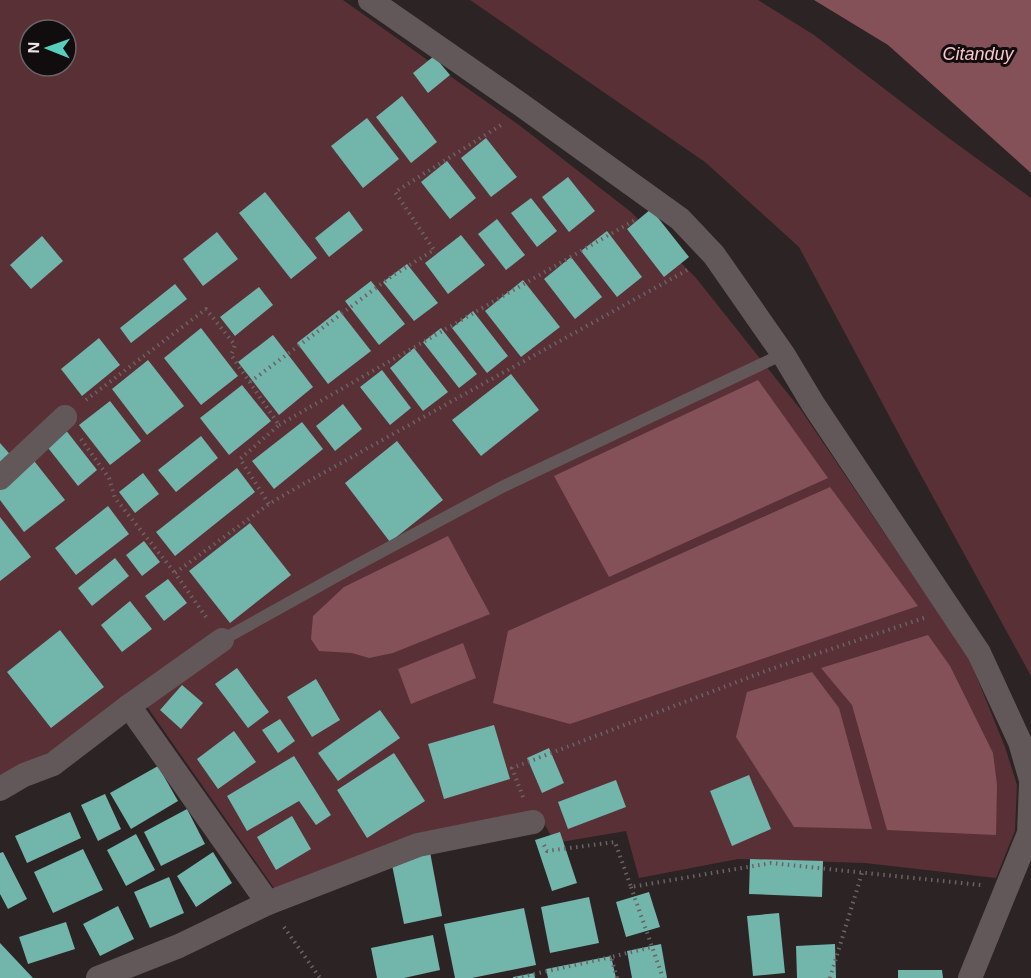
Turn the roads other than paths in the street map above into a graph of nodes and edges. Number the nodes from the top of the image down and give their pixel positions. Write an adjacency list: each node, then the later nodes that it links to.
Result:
1 (370, 0): 2 (street)
2 (783, 354): 5 (lane); 7 (street)
3 (65, 417): 4 (street)
4 (0, 478)
5 (222, 640): 6 (street)
6 (129, 706): 8 (street); 10 (street)
7 (1031, 782): 12 (street)
8 (0, 789)
9 (533, 822): 10 (street)
10 (268, 903): 11 (street)
11 (98, 978)
12 (970, 978)

